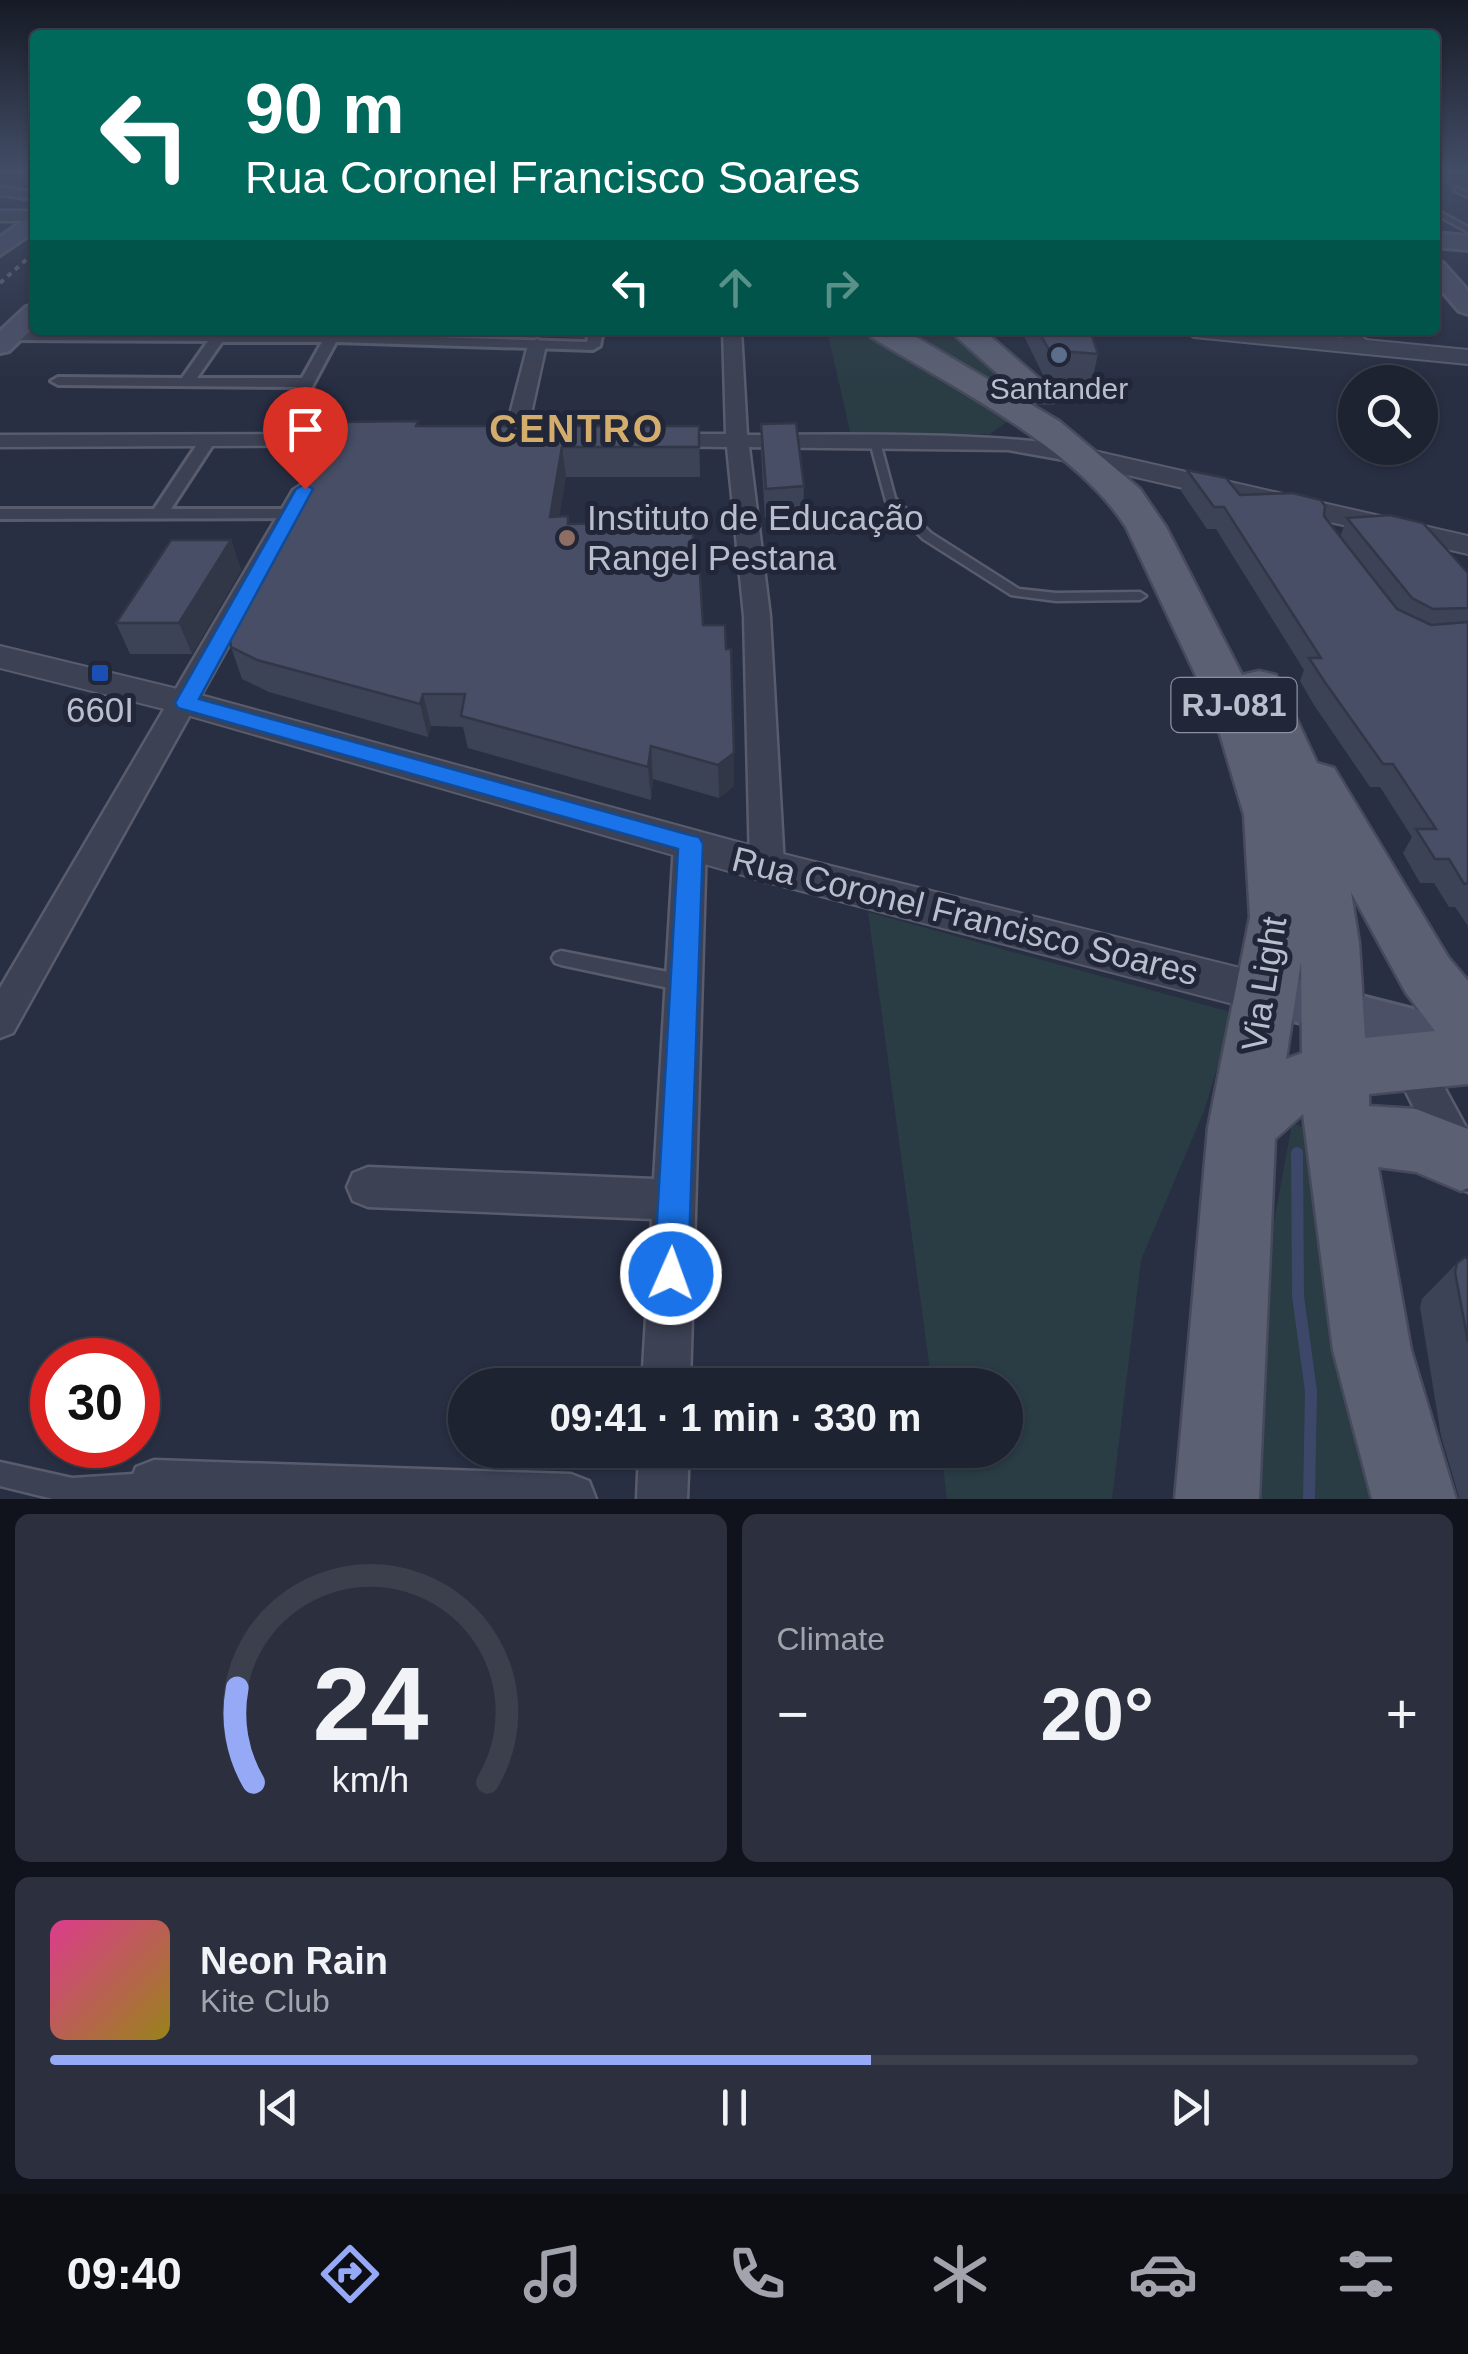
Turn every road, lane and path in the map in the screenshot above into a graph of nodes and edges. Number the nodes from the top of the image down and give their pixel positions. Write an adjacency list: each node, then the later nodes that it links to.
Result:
1 (1443, 241): 2 (main road)
2 (1468, 244)
3 (1440, 274): 4 (main road)
4 (1468, 306)
5 (30, 317): 16 (main road)
6 (159, 335): 16 (street)
7 (219, 335): 21 (street)
8 (333, 335): 22 (street)
9 (354, 335): 17 (street)
10 (595, 335): 17 (street)
11 (732, 335): 29 (street)
12 (890, 335): 33 (main road, Via Light / RJ-081)
13 (970, 335): 23 (main road, Via Light / RJ-081)
14 (1244, 335): 18 (street)
15 (1351, 335): 18 (street)
16 (5, 340)
17 (537, 344): 30 (street)
18 (1364, 347): 19 (street)
19 (1468, 357)
20 (58, 381): 21 (street)
21 (186, 382): 22 (street)
22 (307, 382): 25 (street)
23 (1038, 392): 33 (main road); 35 (main road, Via Light / RJ-081)
24 (208, 440): 25 (street); 31 (street); 37 (street)
25 (276, 440): 26 (street)
26 (333, 440): 27 (street); 38 (street)
27 (387, 440)
28 (644, 440): 29 (street)
29 (737, 440): 32 (street); 47 (street)
30 (514, 441)
31 (0, 442)
32 (875, 442): 34 (street); 42 (lane)
33 (1064, 442): 34 (street); 34 (street); 35 (street); 50 (main road, Via Light / RJ-081)
34 (1008, 444)
35 (1130, 470): 39 (street); 44 (main road, Via Light / RJ-081)
36 (0, 514): 37 (street)
37 (159, 514): 38 (street)
38 (291, 514): 45 (street)
39 (1365, 523): 40 (lane); 41 (street)
40 (1332, 531)
41 (1462, 556)
42 (1140, 596)
43 (0, 657): 45 (street, Rua Coronel Francisco Soares)
44 (1266, 700): 52 (main road); 53 (main road, Via Light / RJ-081)
45 (186, 703): 46 (street, Rua Coronel Francisco Soares); 51 (street)
46 (690, 844): 47 (street, Rua Coronel Francisco Soares); 49 (street)
47 (767, 866): 50 (street, Rua Coronel Francisco Soares)
48 (561, 958): 49 (lane)
49 (684, 984): 59 (street)
50 (1264, 992): 53 (main road, Rua Coronel Francisco Soares); 55 (main road, Via Light / RJ-081)
51 (0, 1022)
52 (1468, 1027)
53 (1333, 1042): 54 (main road); 55 (main road); 56 (main road, Via Light / RJ-081)
54 (1449, 1055): 57 (street)
55 (1242, 1128): 66 (main road, Via Light / RJ-081)
56 (1342, 1154): 57 (main road); 67 (main road, Via Light / RJ-081)
57 (1465, 1166)
58 (368, 1187): 59 (street)
59 (674, 1200): 60 (street)
60 (667, 1368)
61 (663, 1468): 65 (street)
62 (0, 1474): 63 (lane)
63 (154, 1485): 64 (street)
64 (571, 1499)
65 (662, 1499)
66 (1217, 1499)
67 (1414, 1499)

